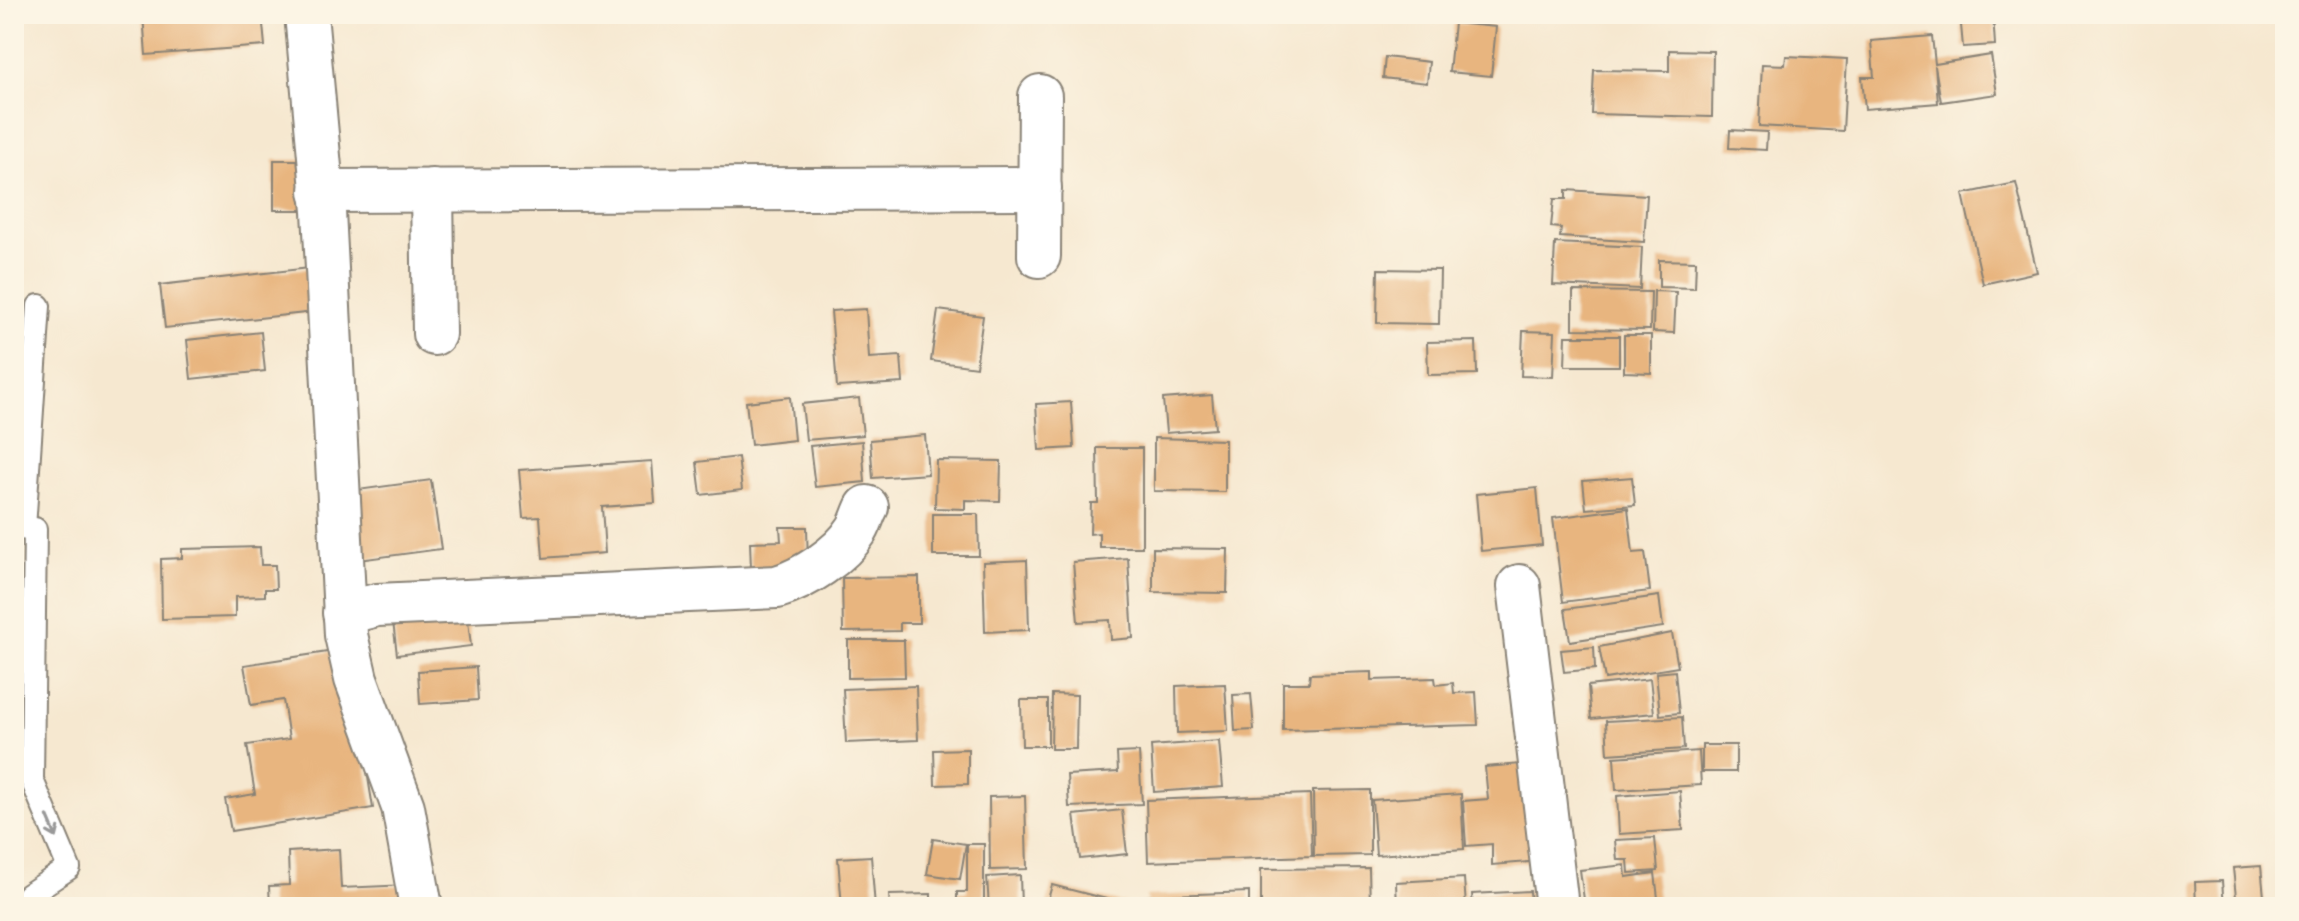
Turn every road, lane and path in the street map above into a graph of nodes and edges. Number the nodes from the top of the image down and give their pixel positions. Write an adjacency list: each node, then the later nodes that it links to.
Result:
1 (306, 14): 5 (street)
2 (1040, 96): 3 (street)
3 (1040, 188): 4 (street); 6 (street)
4 (432, 190): 5 (street); 8 (street)
5 (321, 191): 12 (street)
6 (1039, 256)
7 (39, 306): 10 (lane)
8 (434, 334)
9 (867, 507): 12 (street)
10 (19, 528): 13 (lane, one-way to 13)
11 (1519, 586): 15 (street)
12 (344, 613): 14 (street)
13 (28, 907)
14 (421, 907)
15 (1557, 907)

